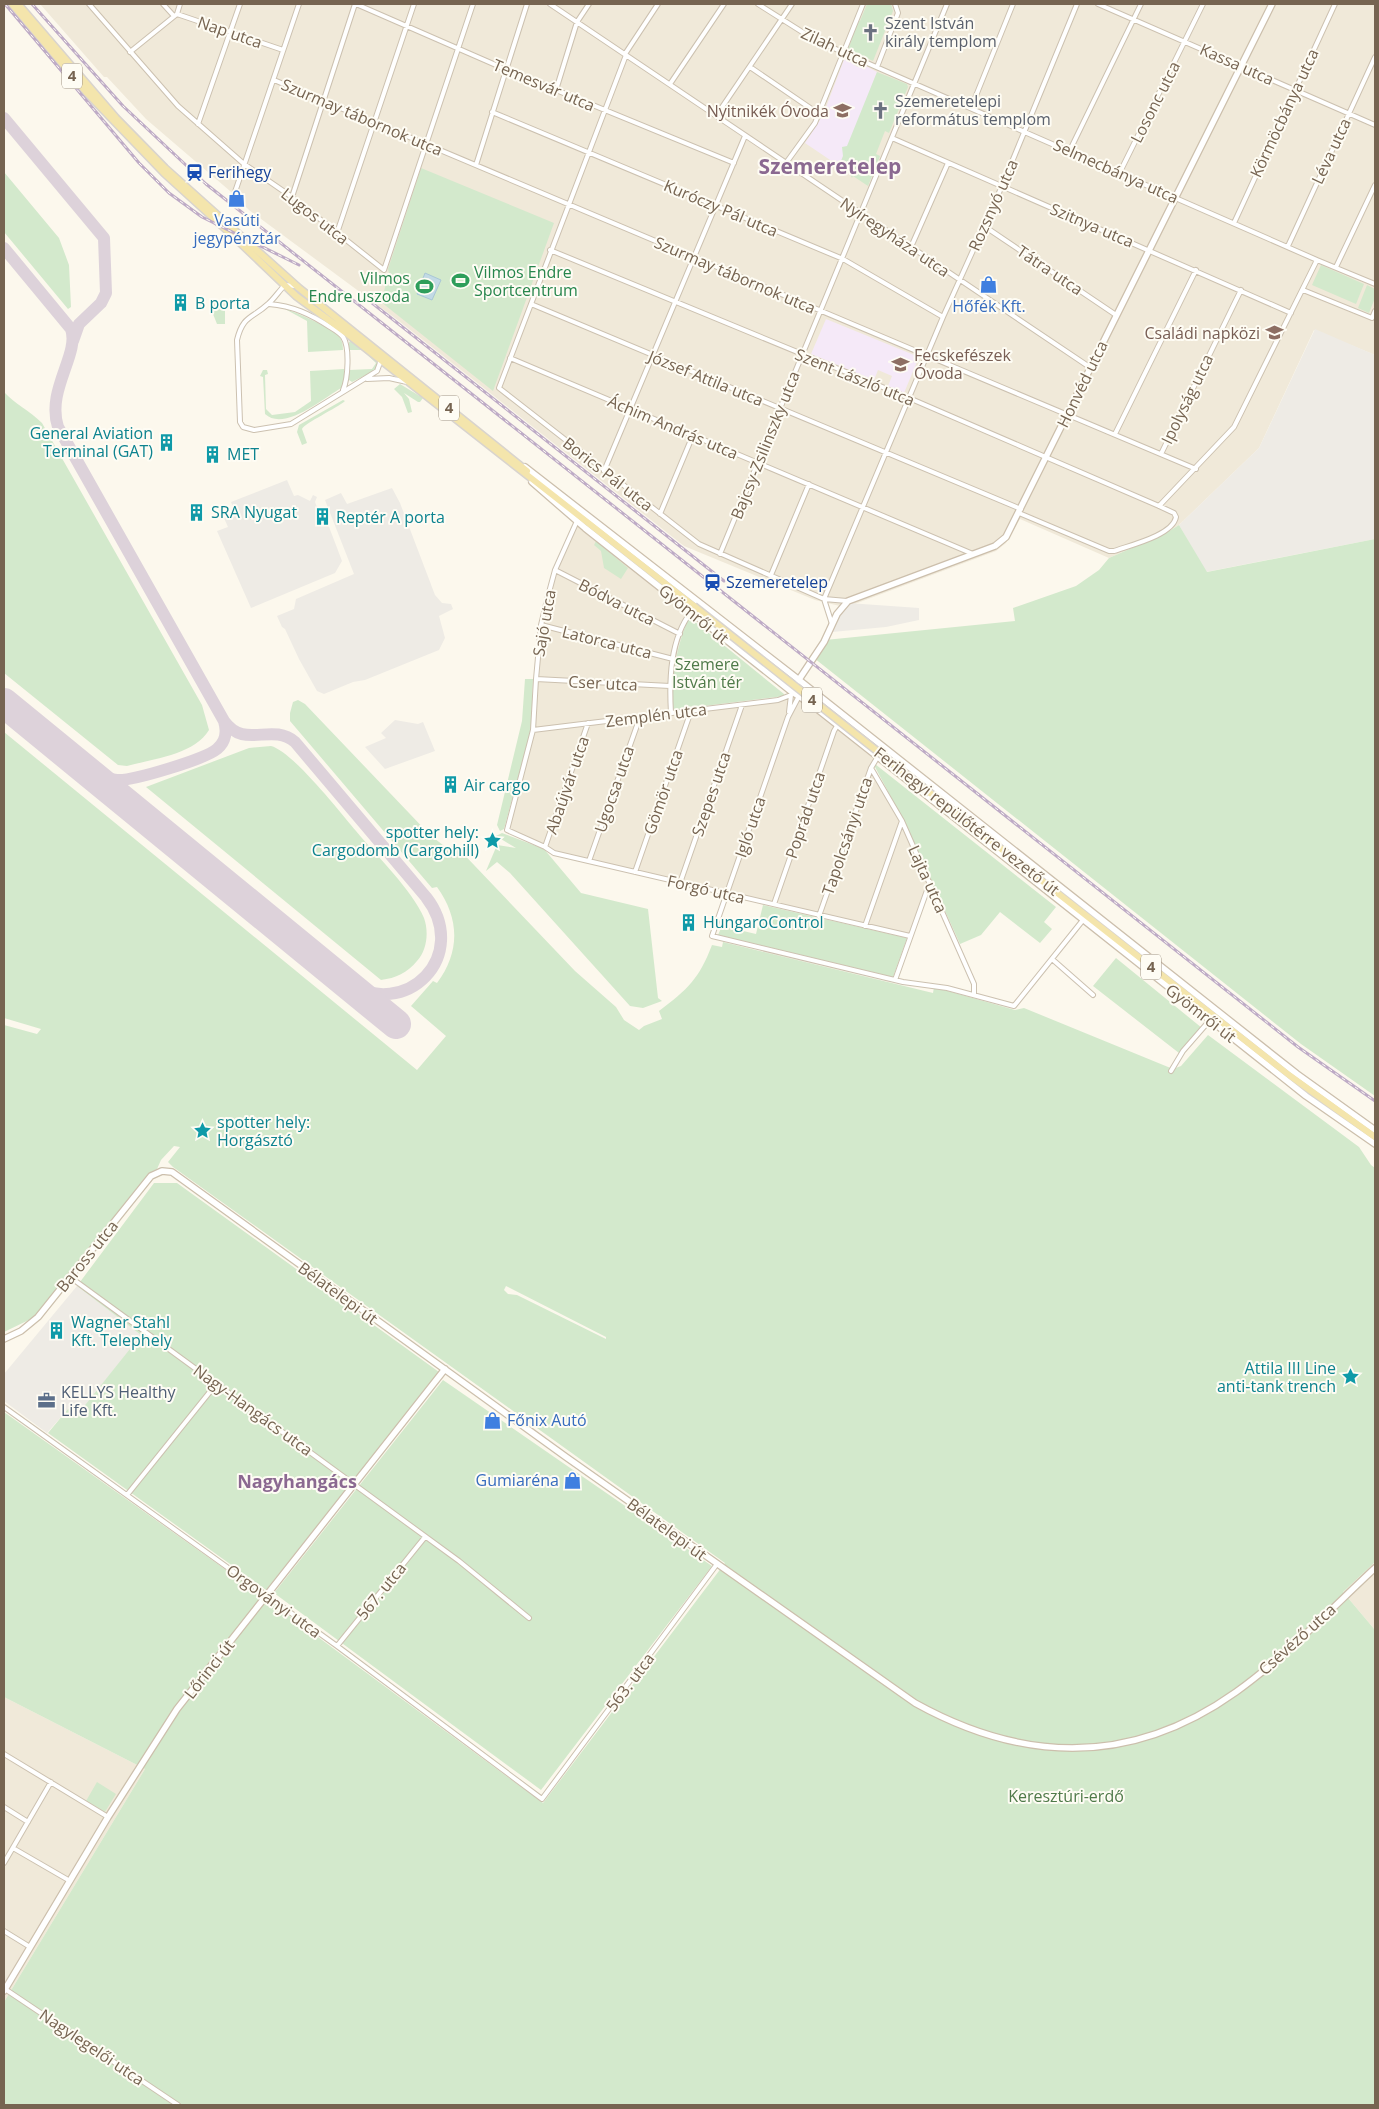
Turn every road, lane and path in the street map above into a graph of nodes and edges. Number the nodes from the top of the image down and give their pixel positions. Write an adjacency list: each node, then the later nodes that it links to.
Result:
1 (12, 4): 94 (main road, Ferihegyi repülőtérre vezető út / 4)
2 (18, 4): 95 (main road, Ferihegyi repülőtérre vezető út / 4)
3 (89, 4): 37 (street, Lugos utca)
4 (163, 4): 28 (street, Nap utca)
5 (180, 4): 28 (street)
6 (240, 4): 33 (street)
7 (299, 4): 36 (street)
8 (356, 4): 32 (street, Temesvár utca); 50 (street)
9 (414, 4): 32 (street)
10 (473, 4): 35 (street)
11 (527, 4): 44 (street)
12 (550, 4): 31 (street, Nyíregyháza utca)
13 (589, 4): 31 (street)
14 (658, 4): 39 (street)
15 (724, 4): 47 (street)
16 (758, 4): 30 (street, Zilah utca)
17 (792, 4): 30 (street)
18 (863, 4): 38 (street)
19 (895, 4): 42 (street)
20 (947, 4): 46 (street, Bajcsy-Zsilinszky utca)
21 (1014, 4): 51 (street)
22 (1077, 4): 60 (street, Rozsnyó utca)
23 (1098, 4): 29 (street, Kassa utca)
24 (1141, 4): 29 (street)
25 (1203, 4): 34 (street, Losonc utca)
26 (1272, 4): 43 (street, Honvéd utca)
27 (1335, 4): 49 (street, Körmöcbánya utca)
28 (175, 15): 33 (street, Nap utca); 37 (street)
29 (1135, 19): 34 (street, Kassa utca); 64 (street)
30 (782, 20): 38 (street, Zilah utca); 41 (street)
31 (577, 22): 39 (street, Nyíregyháza utca); 48 (street)
32 (406, 27): 35 (street, Temesvár utca); 57 (street)
33 (230, 32): 36 (street, Nap utca); 58 (street)
34 (1185, 41): 43 (street, Kassa utca); 71 (street, Losonc utca)
35 (458, 48): 44 (street, Temesvár utca); 63 (street)
36 (283, 50): 45 (street)
37 (130, 52): 58 (street, Lugos utca)
38 (842, 52): 42 (street, Zilah utca); 54 (street)
39 (625, 54): 47 (street, Nyíregyháza utca); 52 (street)
40 (1375, 57): 55 (street, Léva utca)
41 (750, 67): 54 (street); 56 (street)
42 (877, 67): 46 (street, Zilah utca)
43 (1242, 68): 49 (street, Kassa utca); 76 (street, Honvéd utca)
44 (506, 69): 48 (street, Temesvár utca); 53 (street)
45 (274, 80): 50 (street, Szurmay tábornok utca); 68 (street)
46 (915, 83): 51 (street, Selmecbánya utca); 62 (street, Bajcsy-Zsilinszky utca)
47 (670, 84): 56 (street, Nyíregyháza utca)
48 (556, 90): 52 (street, Temesvár utca)
49 (1295, 90): 55 (street, Kassa utca); 80 (street, Körmöcbánya utca)
50 (324, 101): 57 (street, Szurmay tábornok utca); 75 (street)
51 (970, 108): 60 (street, Selmecbánya utca)
52 (603, 110): 65 (street); 66 (street, Temesvár utca)
53 (492, 112): 65 (street, Kuróczy Pál utca); 70 (street)
54 (819, 114): 69 (street)
55 (1349, 114): 59 (street, Kassa utca); 83 (street, Léva utca)
56 (716, 116): 61 (street, Nyíregyháza utca)
57 (374, 122): 63 (street, Szurmay tábornok utca); 82 (street)
58 (198, 124): 68 (street, Lugos utca)
59 (1375, 125)
60 (1025, 131): 64 (street, Selmecbánya utca); 73 (street, Rozsnyó utca)
61 (745, 136): 66 (street); 69 (street, Nyíregyháza utca)
62 (892, 138): 67 (street, Szitnya utca); 79 (street, Bajcsy-Zsilinszky utca)
63 (426, 144): 70 (street, Szurmay tábornok utca); 82 (street, Lugos utca)
64 (1070, 150): 71 (street, Selmecbánya utca)
65 (589, 153): 77 (street); 78 (street, Kuróczy Pál utca)
66 (734, 163): 78 (street)
67 (948, 163): 73 (street, Szitnya utca); 84 (street)
68 (244, 164): 74 (street); 75 (street, Lugos utca)
69 (786, 164): 79 (street, Nyíregyháza utca)
70 (476, 165): 77 (street, Szurmay tábornok utca)
71 (1120, 172): 76 (street, Selmecbánya utca)
72 (1375, 185): 90 (street)
73 (1002, 186): 81 (street, Rozsnyó utca); 86 (street, Szitnya utca)
74 (235, 192)
75 (292, 197): 82 (street, Lugos utca)
76 (1176, 197): 80 (street, Selmecbánya utca); 86 (street, Honvéd utca)
77 (569, 205): 85 (street); 87 (street, Szurmay tábornok utca)
78 (716, 206): 87 (street); 88 (street, Kuróczy Pál utca)
79 (861, 214): 84 (street, Nyíregyháza utca); 88 (street, Bajcsy-Zsilinszky utca)
80 (1234, 223): 83 (street, Selmecbánya utca)
81 (984, 226): 92 (street, Rozsnyó utca); 104 (street, Tátra utca)
82 (337, 233)
83 (1288, 246): 89 (street, Selmecbánya utca)
84 (911, 247): 92 (street, Nyíregyháza utca)
85 (550, 250): 98 (street, Szent László utca); 100 (street)
86 (1149, 250): 91 (street, Szitnya utca); 104 (street, Honvéd utca)
87 (693, 258): 98 (street); 101 (street, Szurmay tábornok utca)
88 (843, 259): 101 (street, Bajcsy-Zsilinszky utca); 105 (street, Kuróczy Pál utca)
89 (1317, 260): 90 (street, Selmecbánya utca); 97 (street)
90 (1336, 267): 93 (street, Selmecbánya utca)
91 (1196, 270): 96 (street, Szitnya utca); 120 (street)
92 (959, 281): 105 (street, Rozsnyó utca); 112 (street, Nyíregyháza utca)
93 (1375, 284)
94 (285, 285): 95 (street); 99 (street); 110 (main road, Ferihegyi repülőtérre vezető út / 4)
95 (300, 288): 110 (main road, Ferihegyi repülőtérre vezető út / 4)
96 (1241, 290): 103 (street, Szitnya utca); 123 (street, Ipolyság utca)
97 (1303, 290): 103 (street); 106 (street)
98 (676, 302): 107 (street, Szent László utca); 108 (street)
99 (269, 304): 115 (street); 115 (street)
100 (531, 304): 108 (street, József Attila utca); 111 (street)
101 (821, 311): 107 (street, Bajcsy-Zsilinszky utca); 109 (street, Szurmay tábornok utca)
102 (1375, 311): 106 (street)
103 (1291, 313): 127 (street)
104 (1116, 314): 112 (street, Honvéd utca)
105 (943, 317): 109 (street, Rozsnyó utca)
106 (1374, 318)
107 (802, 355): 116 (street, Szent László utca); 118 (street, Bajcsy-Zsilinszky utca)
108 (653, 356): 117 (street); 118 (street, József Attila utca)
109 (927, 356): 116 (street, Rozsnyó utca); 119 (street, Szurmay tábornok utca)
110 (381, 357): 113 (street); 114 (main road, Ferihegyi repülőtérre vezető út / 4); 125 (main road, Ferihegyi repülőtérre vezető út / 4)
111 (510, 358): 117 (street, Áchim András utca); 128 (street, Borics Pál utca)
112 (1091, 368): 119 (street, Honvéd utca)
113 (365, 379): 114 (street); 115 (street)
114 (411, 384): 125 (main road, Ferihegyi repülőtérre vezető út / 4)
115 (343, 390)
116 (909, 398): 122 (street, Rozsnyó utca); 124 (street, Szent László utca)
117 (630, 408): 121 (street, Áchim András utca); 128 (street)
118 (781, 408): 122 (street, József Attila utca); 126 (street, Bajcsy-Zsilinszky utca)
119 (1067, 414): 120 (street, Szurmay tábornok utca); 124 (street, Honvéd utca)
120 (1115, 434): 123 (street, Szurmay tábornok utca)
121 (693, 435): 126 (street, Áchim András utca); 133 (street)
122 (886, 452): 131 (street, Rozsnyó utca); 132 (street, József Attila utca)
123 (1160, 454): 127 (street, Szurmay tábornok utca)
124 (1046, 457): 130 (street, Szent László utca); 132 (street, Honvéd utca)
125 (515, 463): 134 (street, Gyömrői út); 141 (main road, Ferihegyi repülőtérre vezető út / 4); 147 (street, Gyömrői út)
126 (758, 463): 129 (street, Áchim András utca); 135 (street, Bajcsy-Zsilinszky utca)
127 (1196, 469): 130 (street)
128 (604, 471): 133 (street, Borics Pál utca)
129 (809, 484): 131 (street, Áchim András utca); 138 (street)
130 (1158, 506): 132 (street, József Attila utca)
131 (863, 508): 136 (street, Áchim András utca); 139 (street, Rozsnyó utca)
132 (1020, 511): 136 (street, Honvéd utca)
133 (660, 514): 135 (street, Borics Pál utca)
134 (577, 521): 137 (street, Sajó utca); 141 (street, Gyömrői út)
135 (720, 554): 138 (street, Borics Pál utca)
136 (973, 554): 140 (street, Honvéd utca)
137 (555, 570): 143 (street, Sajó utca); 144 (street, Bódva utca)
138 (771, 575): 139 (street, Borics Pál utca)
139 (824, 599): 140 (street); 142 (street)
140 (848, 601): 142 (street)
141 (693, 609): 144 (street); 151 (street, Gyömrői út); 187 (main road, Ferihegyi repülőtérre vezető út / 4, bridge)
142 (832, 624): 146 (street)
143 (541, 625): 145 (street, Latorca utca); 148 (street, Sajó utca)
144 (680, 634): 145 (street)
145 (672, 659): 150 (street)
146 (805, 674): 147 (street); 149 (street); 152 (street)
147 (792, 675): 149 (street, Gyömrői út)
148 (536, 679): 150 (street, Cser utca); 164 (street, Sajó utca)
149 (801, 682): 151 (street); 152 (street, Gyömrői út); 153 (street)
150 (670, 686): 159 (street)
151 (791, 694): 153 (street, Gyömrői út); 154 (street, Zemplén utca); 157 (street, Igló utca)
152 (816, 694): 186 (street, Gyömrői út)
153 (799, 696): 155 (street, Igló utca); 163 (street, Gyömrői út)
154 (778, 700): 156 (street, Zemplén utca); 157 (street)
155 (794, 704): 157 (street); 161 (street, Igló utca)
156 (742, 705): 158 (street, Zemplén utca); 173 (street, Szepes utca)
157 (789, 705): 161 (street, Igló utca)
158 (691, 711): 159 (street, Zemplén utca); 171 (street, Gömör utca)
159 (671, 713): 160 (street, Zemplén utca)
160 (640, 717): 162 (street, Zemplén utca); 170 (street, Ugocsa utca)
161 (788, 717): 174 (street, Igló utca)
162 (588, 723): 164 (street, Zemplén utca); 169 (street, Abaújvár utca)
163 (837, 726): 165 (street, Gyömrői út); 175 (street, Poprád utca)
164 (533, 730): 168 (street, Sajó utca)
165 (877, 758): 166 (street, Tapolcsányi utca); 177 (street, Gyömrői út)
166 (871, 768): 167 (street, Lajta utca); 176 (street, Tapolcsányi utca)
167 (902, 821): 172 (street, Lajta utca); 178 (street)
168 (506, 830): 169 (street, Forgó utca)
169 (545, 847): 170 (street, Forgó utca)
170 (589, 862): 171 (street, Forgó utca)
171 (635, 872): 173 (street, Forgó utca)
172 (930, 882): 179 (street); 182 (street, Lajta utca)
173 (680, 883): 174 (street, Forgó utca)
174 (727, 893): 175 (street, Forgó utca); 181 (street, Igló utca)
175 (774, 904): 176 (street, Forgó utca)
176 (819, 916): 178 (street, Forgó utca)
177 (1083, 920): 180 (street); 184 (street, Gyömrői út)
178 (865, 926): 179 (street, Forgó utca)
179 (910, 936): 181 (street)
180 (1052, 959): 182 (street); 183 (street)
181 (894, 980): 182 (street)
182 (974, 994)
183 (1093, 995)
184 (1210, 1020): 185 (street); 188 (street, Gyömrői út)
185 (1171, 1072)
186 (1375, 1130)
187 (1375, 1136)
188 (1375, 1144)
189 (162, 1171): 190 (street, Baross utca); 192 (street, Bélatelepi út)
190 (70, 1276): 191 (street, Baross utca); 193 (street, Nagy-Hangács utca)
191 (5, 1339)
192 (445, 1369): 195 (street, Lőrinci út); 198 (street, Bélatelepi út)
193 (217, 1383): 195 (street, Nagy-Hangács utca); 196 (street)
194 (4, 1407): 196 (street, Orgoványi utca)
195 (355, 1484): 197 (street, Nagy-Hangács utca); 200 (street, Lőrinci út)
196 (127, 1495): 200 (street, Orgoványi utca)
197 (425, 1537): 201 (street, Nagy-Hangács utca); 202 (street, 567. utca)
198 (717, 1564): 203 (street, Bélatelepi út); 206 (street, 563. utca)
199 (1375, 1568): 203 (street, Csévéző utca)
200 (267, 1596): 202 (street, Orgoványi utca); 208 (street, Lőrinci út)
201 (529, 1618)
202 (337, 1646): 206 (street, Orgoványi utca)
203 (1216, 1705)
204 (4, 1754): 205 (street)
205 (51, 1782): 208 (street); 209 (street)
206 (542, 1799)
207 (4, 1807): 209 (street)
208 (108, 1817): 212 (street, Lőrinci út)
209 (28, 1822): 210 (street)
210 (13, 1848): 211 (street); 212 (street)
211 (4, 1862)
212 (70, 1881): 214 (street, Lőrinci út)
213 (4, 1931): 214 (street)
214 (30, 1947): 215 (street, Lőrinci út)
215 (5, 1990): 216 (street, Nagylegelői utca)
216 (178, 2105)

